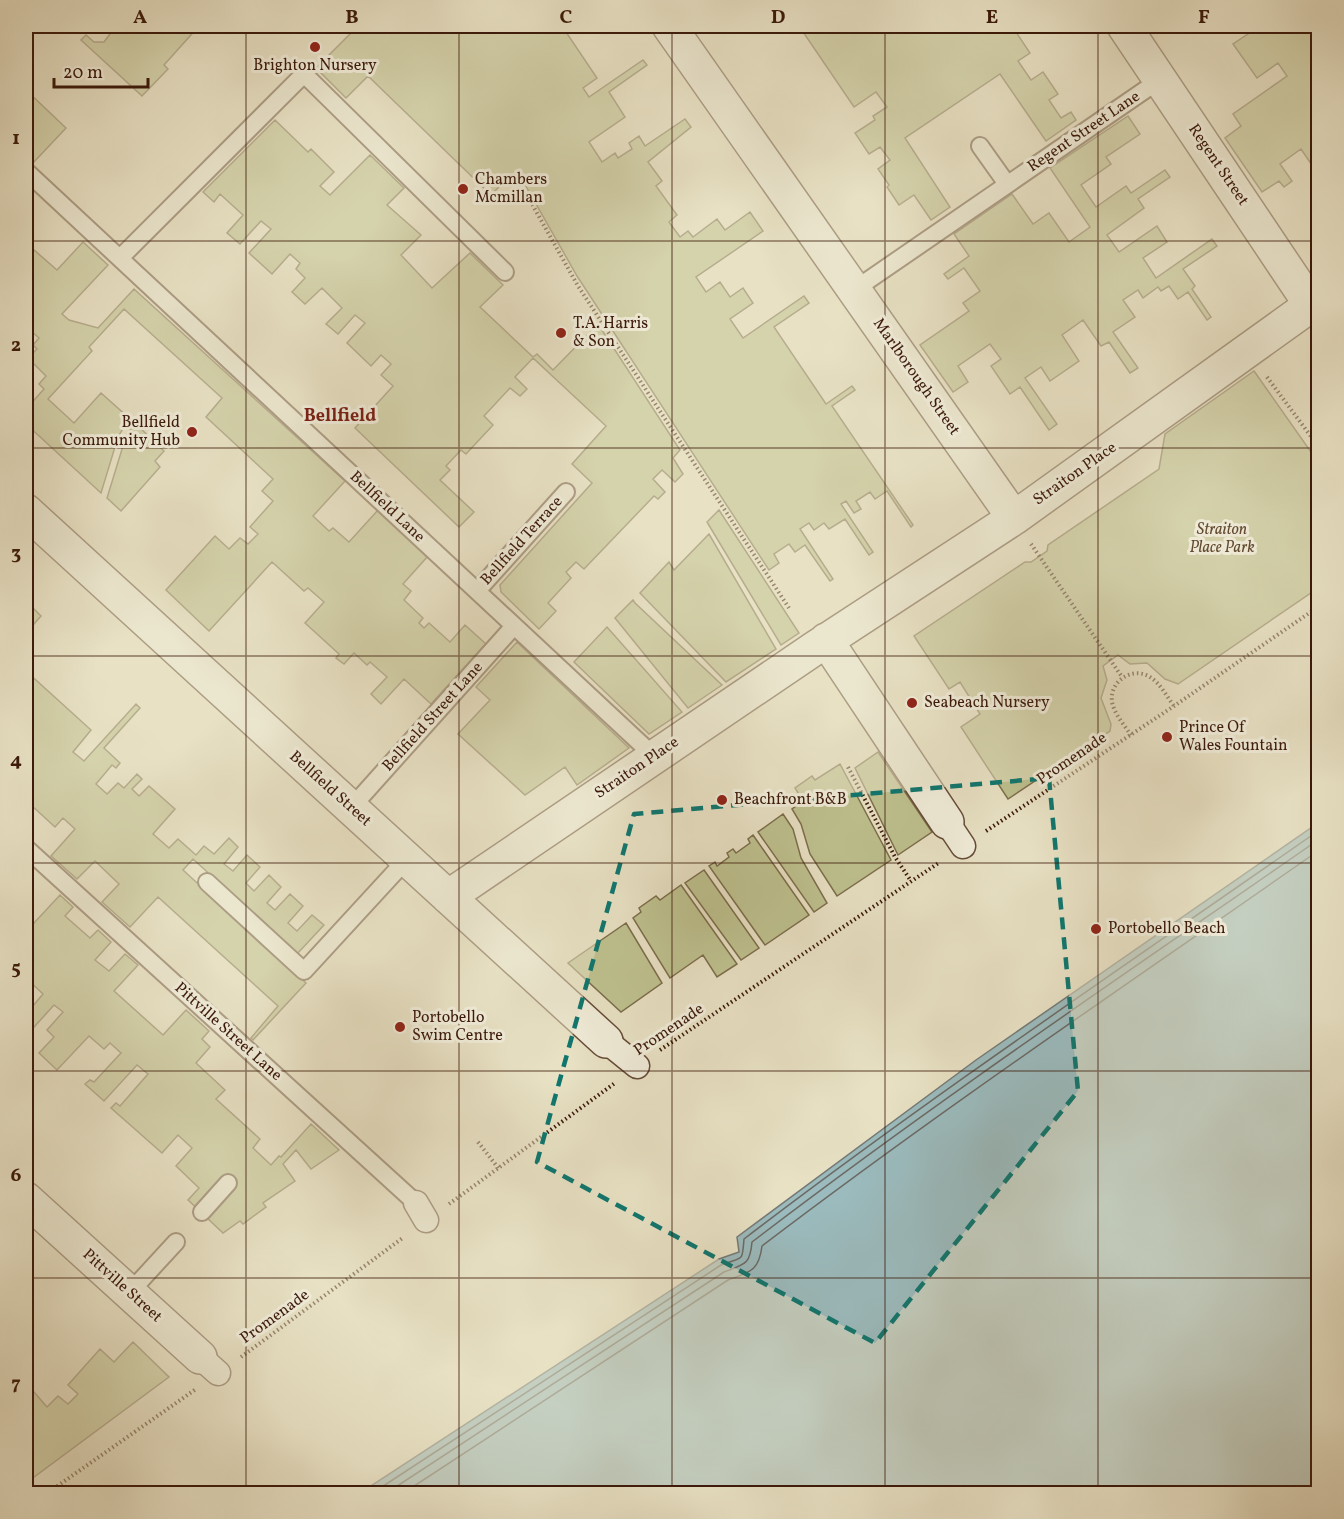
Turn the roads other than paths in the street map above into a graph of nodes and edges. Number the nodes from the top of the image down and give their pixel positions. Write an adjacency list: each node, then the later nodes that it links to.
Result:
1 (669, 26): 9 (street, Marlborough Street)
2 (1124, 26): 3 (street, Regent Street)
3 (1161, 79): 6 (lane, Regent Street Lane); 10 (street, Regent Street)
4 (980, 146): 6 (lane)
5 (26, 171): 7 (lane, Bellfield Lane)
6 (1007, 184): 9 (lane, Regent Street Lane)
7 (120, 258): 8 (lane); 14 (lane, Bellfield Lane)
8 (505, 272)
9 (854, 290): 13 (street, Marlborough Street)
10 (1315, 303): 13 (street, Straiton Place)
11 (566, 492): 14 (lane, Bellfield Terrace)
12 (26, 511): 18 (street, Bellfield Street)
13 (1014, 518): 16 (street, Straiton Place)
14 (477, 591): 15 (lane, Bellfield Lane)
15 (514, 626): 17 (lane, Bellfield Lane); 18 (lane, Bellfield Street Lane)
16 (826, 640): 17 (street, Straiton Place); 19 (street)
17 (654, 756): 23 (street, Straiton Place)
18 (351, 808): 21 (street, Bellfield Street)
19 (955, 834)
20 (26, 848): 29 (lane, Pittville Street Lane)
21 (407, 859): 22 (lane); 23 (street, Bellfield Street)
22 (207, 882)
23 (448, 897): 24 (street, Bellfield Street)
24 (606, 1041): 25 (street, Bellfield Street)
25 (637, 1066)
26 (228, 1183): 28 (lane)
27 (26, 1199): 31 (street, Pittville Street)
28 (202, 1212)
29 (421, 1212)
30 (176, 1242): 31 (lane)
31 (130, 1292): 32 (street, Pittville Street)
32 (209, 1365)

